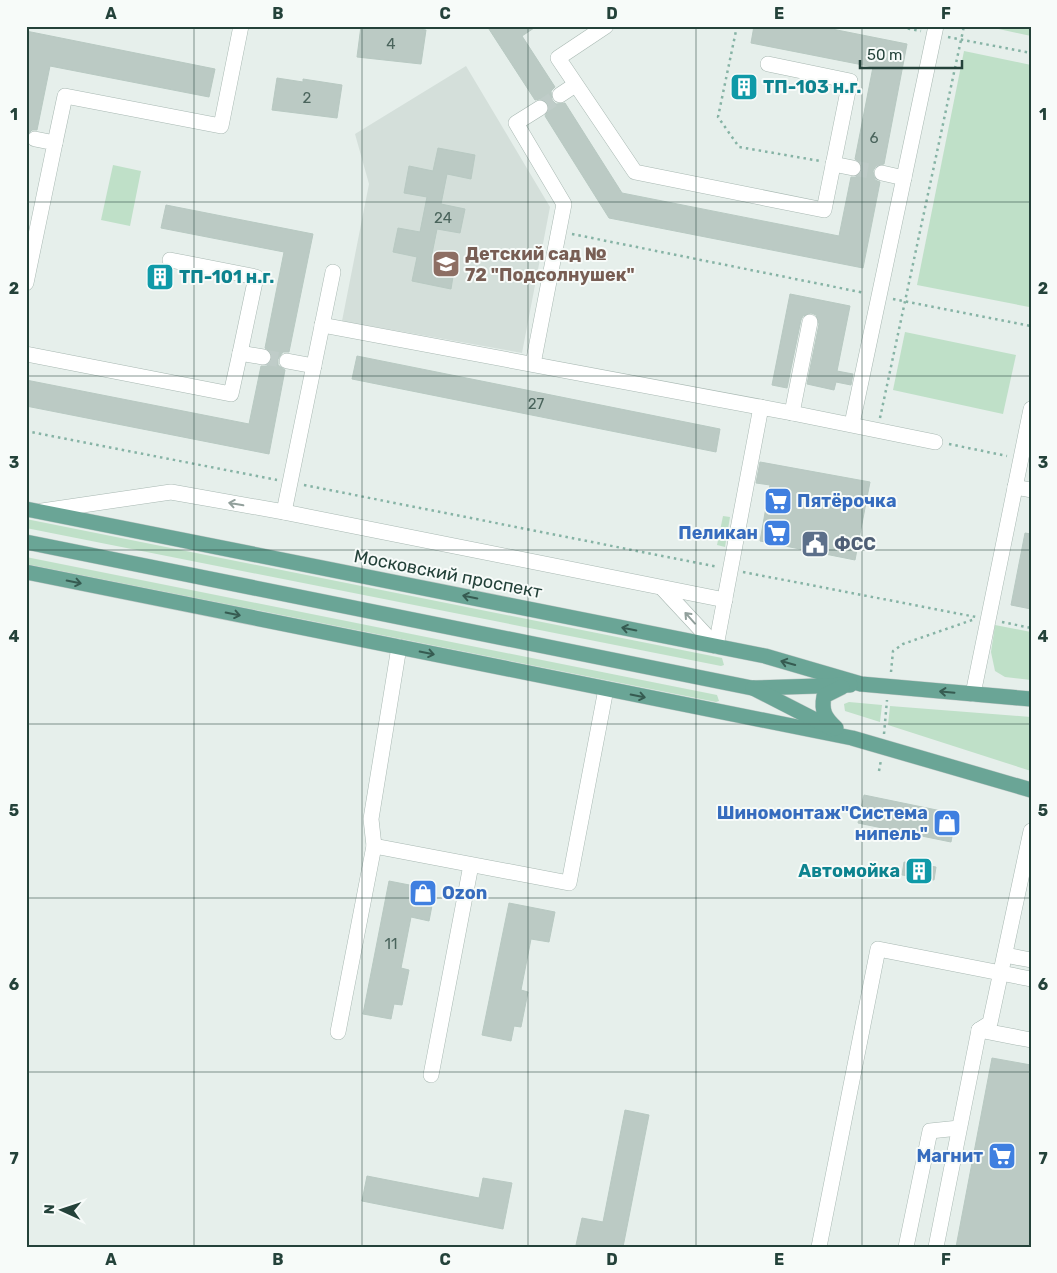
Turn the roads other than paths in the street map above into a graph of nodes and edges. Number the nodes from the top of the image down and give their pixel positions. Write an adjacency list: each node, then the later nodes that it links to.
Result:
1 (241, 26): 9 (street)
2 (606, 26): 5 (street)
3 (935, 30): 13 (street)
4 (768, 64): 10 (street)
5 (575, 85): 6 (street); 10 (street)
6 (560, 95)
7 (540, 108): 23 (street)
8 (35, 140): 9 (street)
9 (55, 143): 16 (street)
10 (833, 164): 11 (street)
11 (853, 168)
12 (882, 173): 13 (street)
13 (904, 178): 28 (street)
14 (170, 260): 19 (street)
15 (333, 272): 18 (street)
16 (26, 283)
17 (810, 322): 27 (street)
18 (322, 326): 23 (street); 24 (street)
19 (240, 353): 20 (street); 21 (street)
20 (26, 354)
21 (263, 357)
22 (287, 361): 24 (street)
23 (533, 364): 25 (street)
24 (314, 366): 33 (street)
25 (761, 407): 27 (street); 37 (street)
26 (1031, 409): 30 (street)
27 (792, 412): 28 (street)
28 (852, 424): 29 (street)
29 (935, 442)
30 (1015, 487): 31 (street); 44 (street)
31 (1031, 490)
32 (32, 510): 33 (street, one-way to 32); 38 (main road, Московский проспект, one-way to 32)
33 (284, 512): 36 (street)
34 (26, 542): 42 (main road, Московский проспект)
35 (26, 572): 39 (main road, Московский проспект, one-way to 39)
36 (664, 589): 37 (street); 38 (street, one-way to 36)
37 (725, 600): 38 (street)
38 (716, 646): 40 (main road, Московский проспект, one-way to 38)
39 (398, 647): 43 (main road, Московский проспект, one-way to 43); 49 (street)
40 (861, 684): 41 (main road, Московский проспект); 44 (main road, Московский проспект, one-way to 40)
41 (845, 686): 42 (main road, Московский проспект); 46 (main road)
42 (752, 688): 46 (main road, Московский проспект)
43 (606, 689): 46 (main road, Московский проспект, one-way to 46); 50 (street)
44 (973, 694): 45 (main road, Московский проспект)
45 (1031, 699)
46 (846, 736): 47 (main road, Московский проспект)
47 (1031, 790)
48 (1031, 831): 51 (street)
49 (374, 846): 50 (street); 56 (street)
50 (471, 865): 58 (street)
51 (1004, 955): 52 (street); 53 (street)
52 (1031, 960)
53 (1001, 973): 54 (street); 55 (street); 60 (street)
54 (1031, 978)
55 (979, 1030): 57 (street); 59 (street)
56 (338, 1032)
57 (1031, 1040)
58 (431, 1075)
59 (959, 1128): 61 (street); 62 (street)
60 (819, 1247)
61 (906, 1247)
62 (936, 1247)

